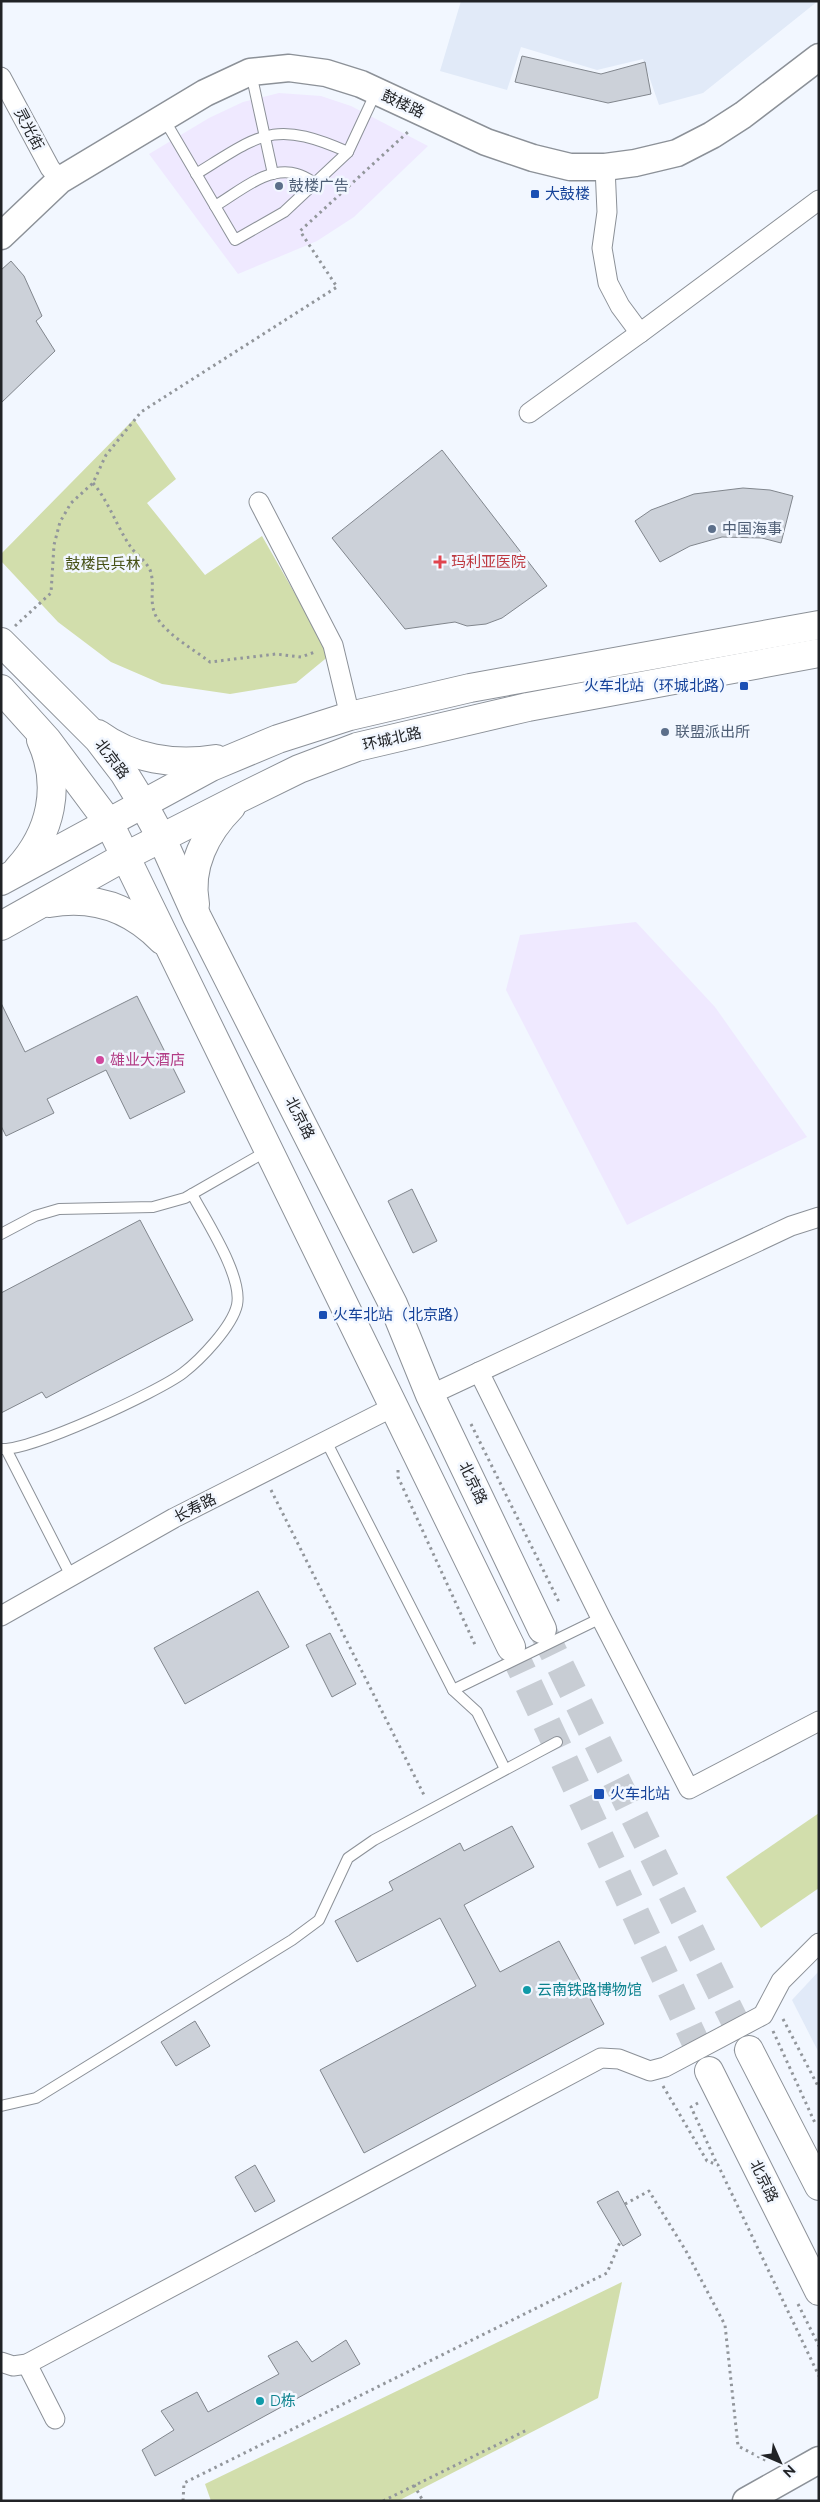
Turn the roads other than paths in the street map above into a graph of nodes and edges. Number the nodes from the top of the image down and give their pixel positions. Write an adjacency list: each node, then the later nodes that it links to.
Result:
1 (819, 37): 10 (main road, 鼓楼路)
2 (819, 57): 9 (main road, 鼓楼路)
3 (250, 72): 5 (main road, 鼓楼路); 6 (main road, 鼓楼路); 7 (lane)
4 (1, 77): 10 (street, 灵光街)
5 (376, 91): 8 (lane); 9 (main road, 鼓楼路)
6 (163, 118): 10 (main road, 鼓楼路); 11 (lane)
7 (264, 136): 8 (lane); 11 (lane); 12 (lane)
8 (348, 152): 13 (lane)
9 (605, 167): 18 (street)
10 (55, 174): 16 (main road, 鼓楼路); 17 (main road, 鼓楼路)
11 (196, 174): 15 (lane)
12 (273, 174): 13 (lane); 15 (lane)
13 (315, 182): 15 (lane)
14 (819, 200): 18 (street)
15 (215, 206)
16 (1, 215)
17 (1, 236)
18 (640, 333): 19 (street)
19 (529, 413)
20 (259, 502): 26 (street)
21 (819, 625): 26 (main road)
22 (5, 638): 25 (main road, 北京路)
23 (819, 653): 29 (main road, 环城北路)
24 (1, 689): 27 (main road)
25 (72, 712): 28 (main road); 30 (main road, 北京路)
26 (350, 716): 28 (main road)
27 (29, 719): 31 (main road); 34 (main road)
28 (247, 752): 30 (main road)
29 (240, 798): 32 (main road, 环城北路); 36 (main road)
30 (143, 804): 31 (main road); 32 (main road, 北京路)
31 (109, 824): 33 (main road); 34 (main road)
32 (162, 839): 33 (main road, 环城北路); 36 (main road, 北京路)
33 (126, 856): 35 (main road, 环城北路); 38 (main road)
34 (3, 880)
35 (34, 908): 37 (main road, 环城北路); 38 (main road)
36 (197, 917): 44 (main road, 北京路)
37 (1, 926)
38 (168, 947): 39 (main road)
39 (268, 1151): 40 (lane); 45 (main road)
40 (192, 1194): 42 (lane); 47 (lane)
41 (819, 1217): 43 (street)
42 (1, 1234)
43 (480, 1372): 44 (street); 50 (street)
44 (430, 1395): 51 (main road, 北京路)
45 (393, 1407): 46 (street, 长寿路); 52 (main road)
46 (326, 1441): 48 (street, 长寿路); 53 (lane)
47 (4, 1449): 48 (lane)
48 (71, 1576): 49 (street, 长寿路)
49 (1, 1616)
50 (601, 1618): 53 (lane); 54 (street)
51 (542, 1629)
52 (511, 1647)
53 (453, 1690): 56 (lane)
54 (819, 1721)
55 (557, 1742): 56 (lane)
56 (505, 1769): 60 (lane)
57 (819, 1943): 64 (street)
58 (749, 2050): 61 (main road)
59 (709, 2071): 62 (main road, 北京路)
60 (1, 2106)
61 (819, 2186)
62 (819, 2291)
63 (1, 2362): 64 (street)
64 (27, 2364): 65 (street)
65 (55, 2419)
66 (819, 2460): 67 (main road)
67 (746, 2501)

